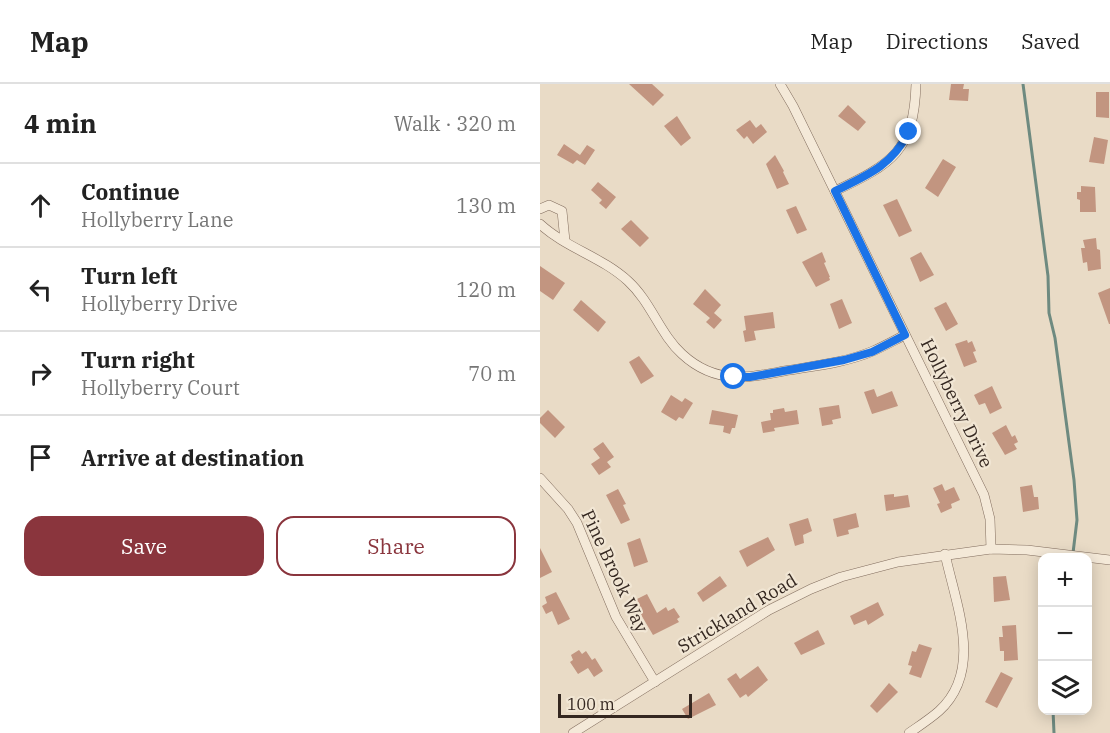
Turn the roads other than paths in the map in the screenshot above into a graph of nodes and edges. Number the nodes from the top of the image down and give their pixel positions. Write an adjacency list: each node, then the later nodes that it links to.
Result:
1 (780, 84): 3 (street, Hollyberry Drive)
2 (916, 84): 3 (street)
3 (835, 191): 7 (street, Hollyberry Drive)
4 (540, 209): 6 (street)
5 (540, 224): 6 (street)
6 (565, 241): 7 (street)
7 (905, 335): 9 (street, Hollyberry Drive)
8 (540, 478): 12 (street, Pine Brook Way)
9 (991, 549): 10 (street, Strickland Road); 11 (street, Strickland Road)
10 (945, 554): 12 (street, Strickland Road); 14 (street)
11 (1110, 560)
12 (655, 682): 13 (street, Strickland Road)
13 (573, 733)
14 (909, 733)

